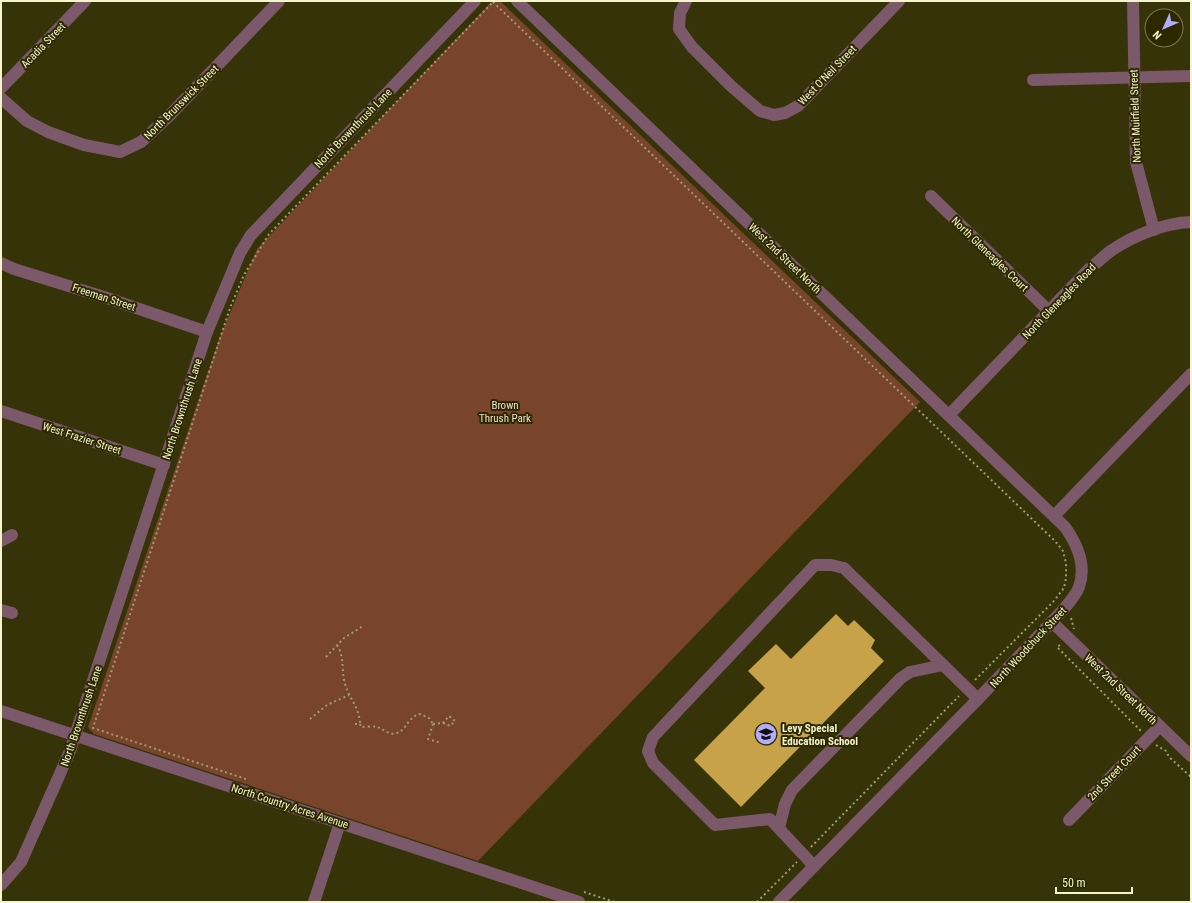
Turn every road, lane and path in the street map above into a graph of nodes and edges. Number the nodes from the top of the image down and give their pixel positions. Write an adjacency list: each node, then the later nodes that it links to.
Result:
1 (85, 1): 12 (street, Acadia Street)
2 (279, 1): 13 (street, North Brunswick Street)
3 (475, 1): 19 (street, North Brownthrush Lane)
4 (492, 1): 30 (path); 43 (path)
5 (517, 1): 22 (street, West 2nd Street North)
6 (686, 1): 7 (street, West O'Neil Street)
7 (899, 1)
8 (1132, 1): 10 (street, North Muirfield Street)
9 (1191, 76): 10 (street)
10 (1134, 77): 11 (street); 16 (street, North Muirfield Street)
11 (1033, 80)
12 (1, 88)
13 (1, 98)
14 (931, 196): 18 (street, North Gleneagles Court)
15 (1191, 222): 16 (street, North Gleneagles Road)
16 (1154, 230): 18 (street, North Gleneagles Road)
17 (1, 263): 19 (street, Freeman Street)
18 (1049, 311): 22 (street, North Gleneagles Road)
19 (207, 332): 23 (street, North Brownthrush Lane)
20 (1191, 374): 24 (street)
21 (1, 410): 23 (street, West Frazier Street)
22 (949, 415): 24 (street, West 2nd Street North)
23 (164, 464): 40 (street, North Brownthrush Lane)
24 (1054, 516): 25 (street, North Woodchuck Street)
25 (1052, 622): 32 (street, North Woodchuck Street); 39 (street, West 2nd Street North)
26 (363, 626): 27 (path)
27 (337, 645): 28 (path); 31 (path)
28 (326, 658)
29 (943, 665): 30 (street); 46 (street); 46 (street)
30 (967, 688): 32 (street); 47 (path)
31 (349, 696): 34 (path); 37 (path)
32 (978, 699): 48 (street, North Woodchuck Street)
33 (1, 711): 40 (street, North Country Acres Avenue)
34 (310, 719)
35 (442, 723): 35 (path); 38 (path)
36 (355, 724): 37 (path)
37 (360, 724): 38 (path)
38 (433, 724): 41 (path)
39 (1160, 726): 42 (street, West 2nd Street North); 44 (street, 2nd Street Court)
40 (76, 735): 45 (street, North Country Acres Avenue); 49 (street, North Brownthrush Lane)
41 (441, 742)
42 (1191, 756)
43 (252, 781)
44 (1069, 820)
45 (340, 823): 51 (street); 52 (street, North Country Acres Avenue)
46 (779, 828): 47 (street)
47 (804, 855): 48 (street); 54 (path)
48 (814, 866): 55 (street, North Woodchuck Street)
49 (1, 885)
50 (578, 890): 53 (path)
51 (314, 902)
52 (579, 902)
53 (616, 902)
54 (757, 902)
55 (779, 902)

